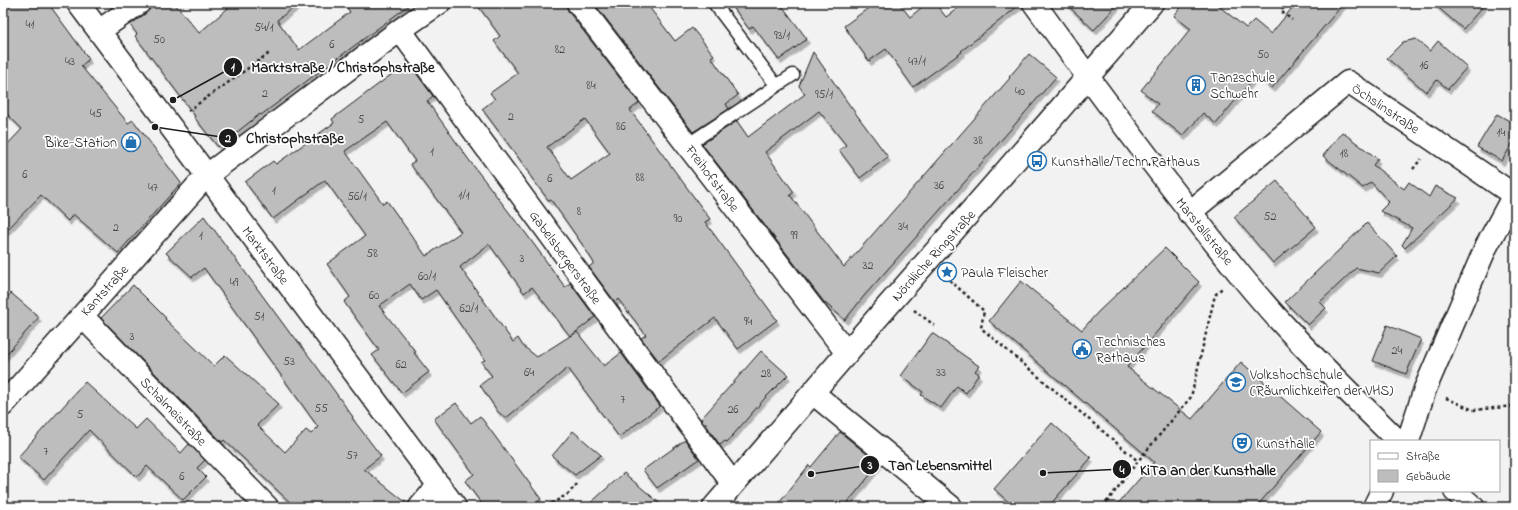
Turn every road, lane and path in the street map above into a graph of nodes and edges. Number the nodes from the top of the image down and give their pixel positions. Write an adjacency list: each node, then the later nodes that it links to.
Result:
1 (78, 3): 11 (street, Marktstraße)
2 (139, 3): 11 (street)
3 (439, 3): 10 (street, Kantstraße)
4 (578, 3): 17 (street, Freihofstraße)
5 (714, 3): 15 (lane)
6 (1034, 3): 14 (street, Marstallstraße)
7 (1152, 3): 14 (street, Nördliche Ringstraße)
8 (1288, 3): 9 (path)
9 (1292, 20)
10 (400, 30): 18 (street, Kantstraße); 33 (street, Gabelsbergerstraße)
11 (99, 31): 16 (street, Marktstraße)
12 (271, 52): 16 (path)
13 (793, 75): 15 (lane)
14 (1087, 77): 20 (street, Marstallstraße); 21 (street, Nördliche Ringstraße)
15 (776, 85): 17 (lane)
16 (168, 125): 18 (street, Marktstraße)
17 (687, 144): 24 (street, Freihofstraße)
18 (206, 176): 23 (street, Kantstraße); 34 (street, Marktstraße)
19 (1514, 194): 20 (street, Öchslinstraße); 25 (street, Öchslinstraße)
20 (1189, 213): 22 (street, Marstallstraße)
21 (928, 260): 24 (street, Nördliche Ringstraße); 31 (path)
22 (1238, 272): 29 (street, Marstallstraße); 31 (path)
23 (82, 316): 27 (street, Kantstraße); 37 (street, Schalmeistraße)
24 (847, 353): 26 (street, Nördliche Ringstraße)
25 (1425, 389): 28 (path); 30 (street, Öchslinstraße)
26 (813, 393): 33 (street, Nördliche Ringstraße); 42 (street)
27 (3, 405)
28 (1515, 406)
29 (1397, 440)
30 (1408, 440)
31 (1138, 461): 43 (path)
32 (578, 483): 40 (path)
33 (733, 484): 41 (street, Nördliche Ringstraße)
34 (439, 485): 38 (street); 39 (street, Marktstraße)
35 (1382, 492): 44 (street)
36 (1456, 492): 45 (street)
37 (267, 507)
38 (420, 507)
39 (455, 507)
40 (546, 507)
41 (714, 507)
42 (951, 507)
43 (1104, 507)
44 (1374, 507)
45 (1473, 507)

